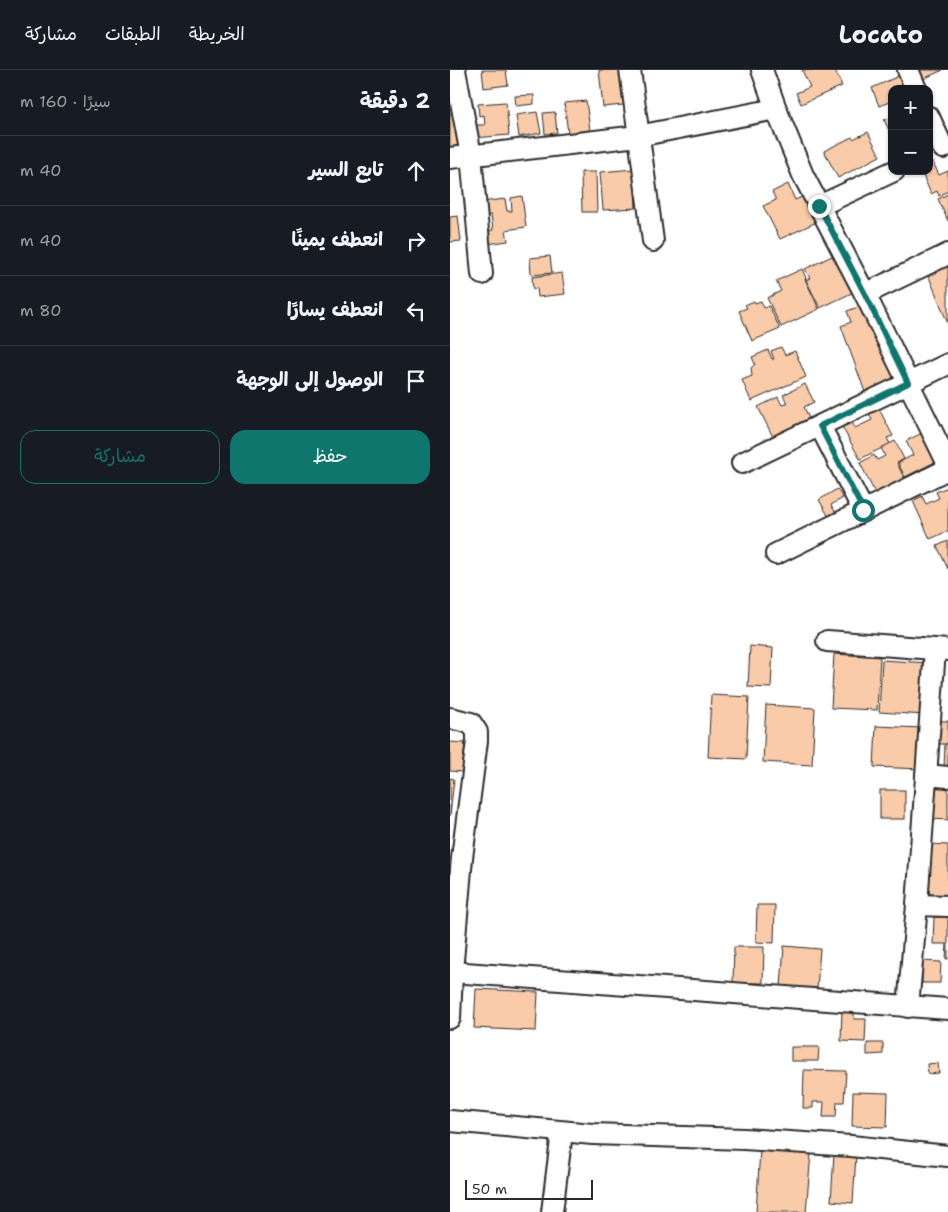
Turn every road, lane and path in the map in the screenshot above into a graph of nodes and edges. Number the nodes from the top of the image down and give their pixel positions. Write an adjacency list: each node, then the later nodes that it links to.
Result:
1 (455, 70): 10 (street)
2 (630, 70): 8 (street)
3 (762, 70): 6 (street)
4 (908, 70): 5 (street)
5 (914, 85)
6 (776, 109): 8 (street); 13 (street)
7 (933, 129): 9 (street)
8 (638, 136): 10 (street); 14 (street)
9 (940, 150)
10 (471, 155): 11 (street); 16 (street)
11 (450, 158)
12 (888, 174): 13 (street)
13 (819, 206): 17 (street)
14 (653, 241)
15 (948, 254): 17 (street)
16 (482, 274)
17 (865, 294): 19 (street)
18 (948, 364): 19 (street)
19 (908, 383): 20 (street); 22 (street)
20 (820, 426): 21 (street); 24 (street)
21 (742, 463)
22 (948, 464)
23 (948, 469): 24 (street)
24 (863, 510): 25 (street)
25 (776, 554)
26 (827, 641): 27 (street)
27 (942, 649): 29 (street)
28 (450, 718): 31 (street)
29 (926, 775): 30 (street); 32 (street)
30 (948, 777)
31 (456, 857): 34 (street)
32 (917, 904): 33 (street); 35 (street)
33 (948, 906)
34 (452, 972): 35 (street); 37 (street)
35 (908, 1007): 36 (street)
36 (948, 1009)
37 (450, 1018)
38 (450, 1121): 39 (street)
39 (562, 1132): 40 (street); 41 (street)
40 (948, 1156)
41 (552, 1212)

